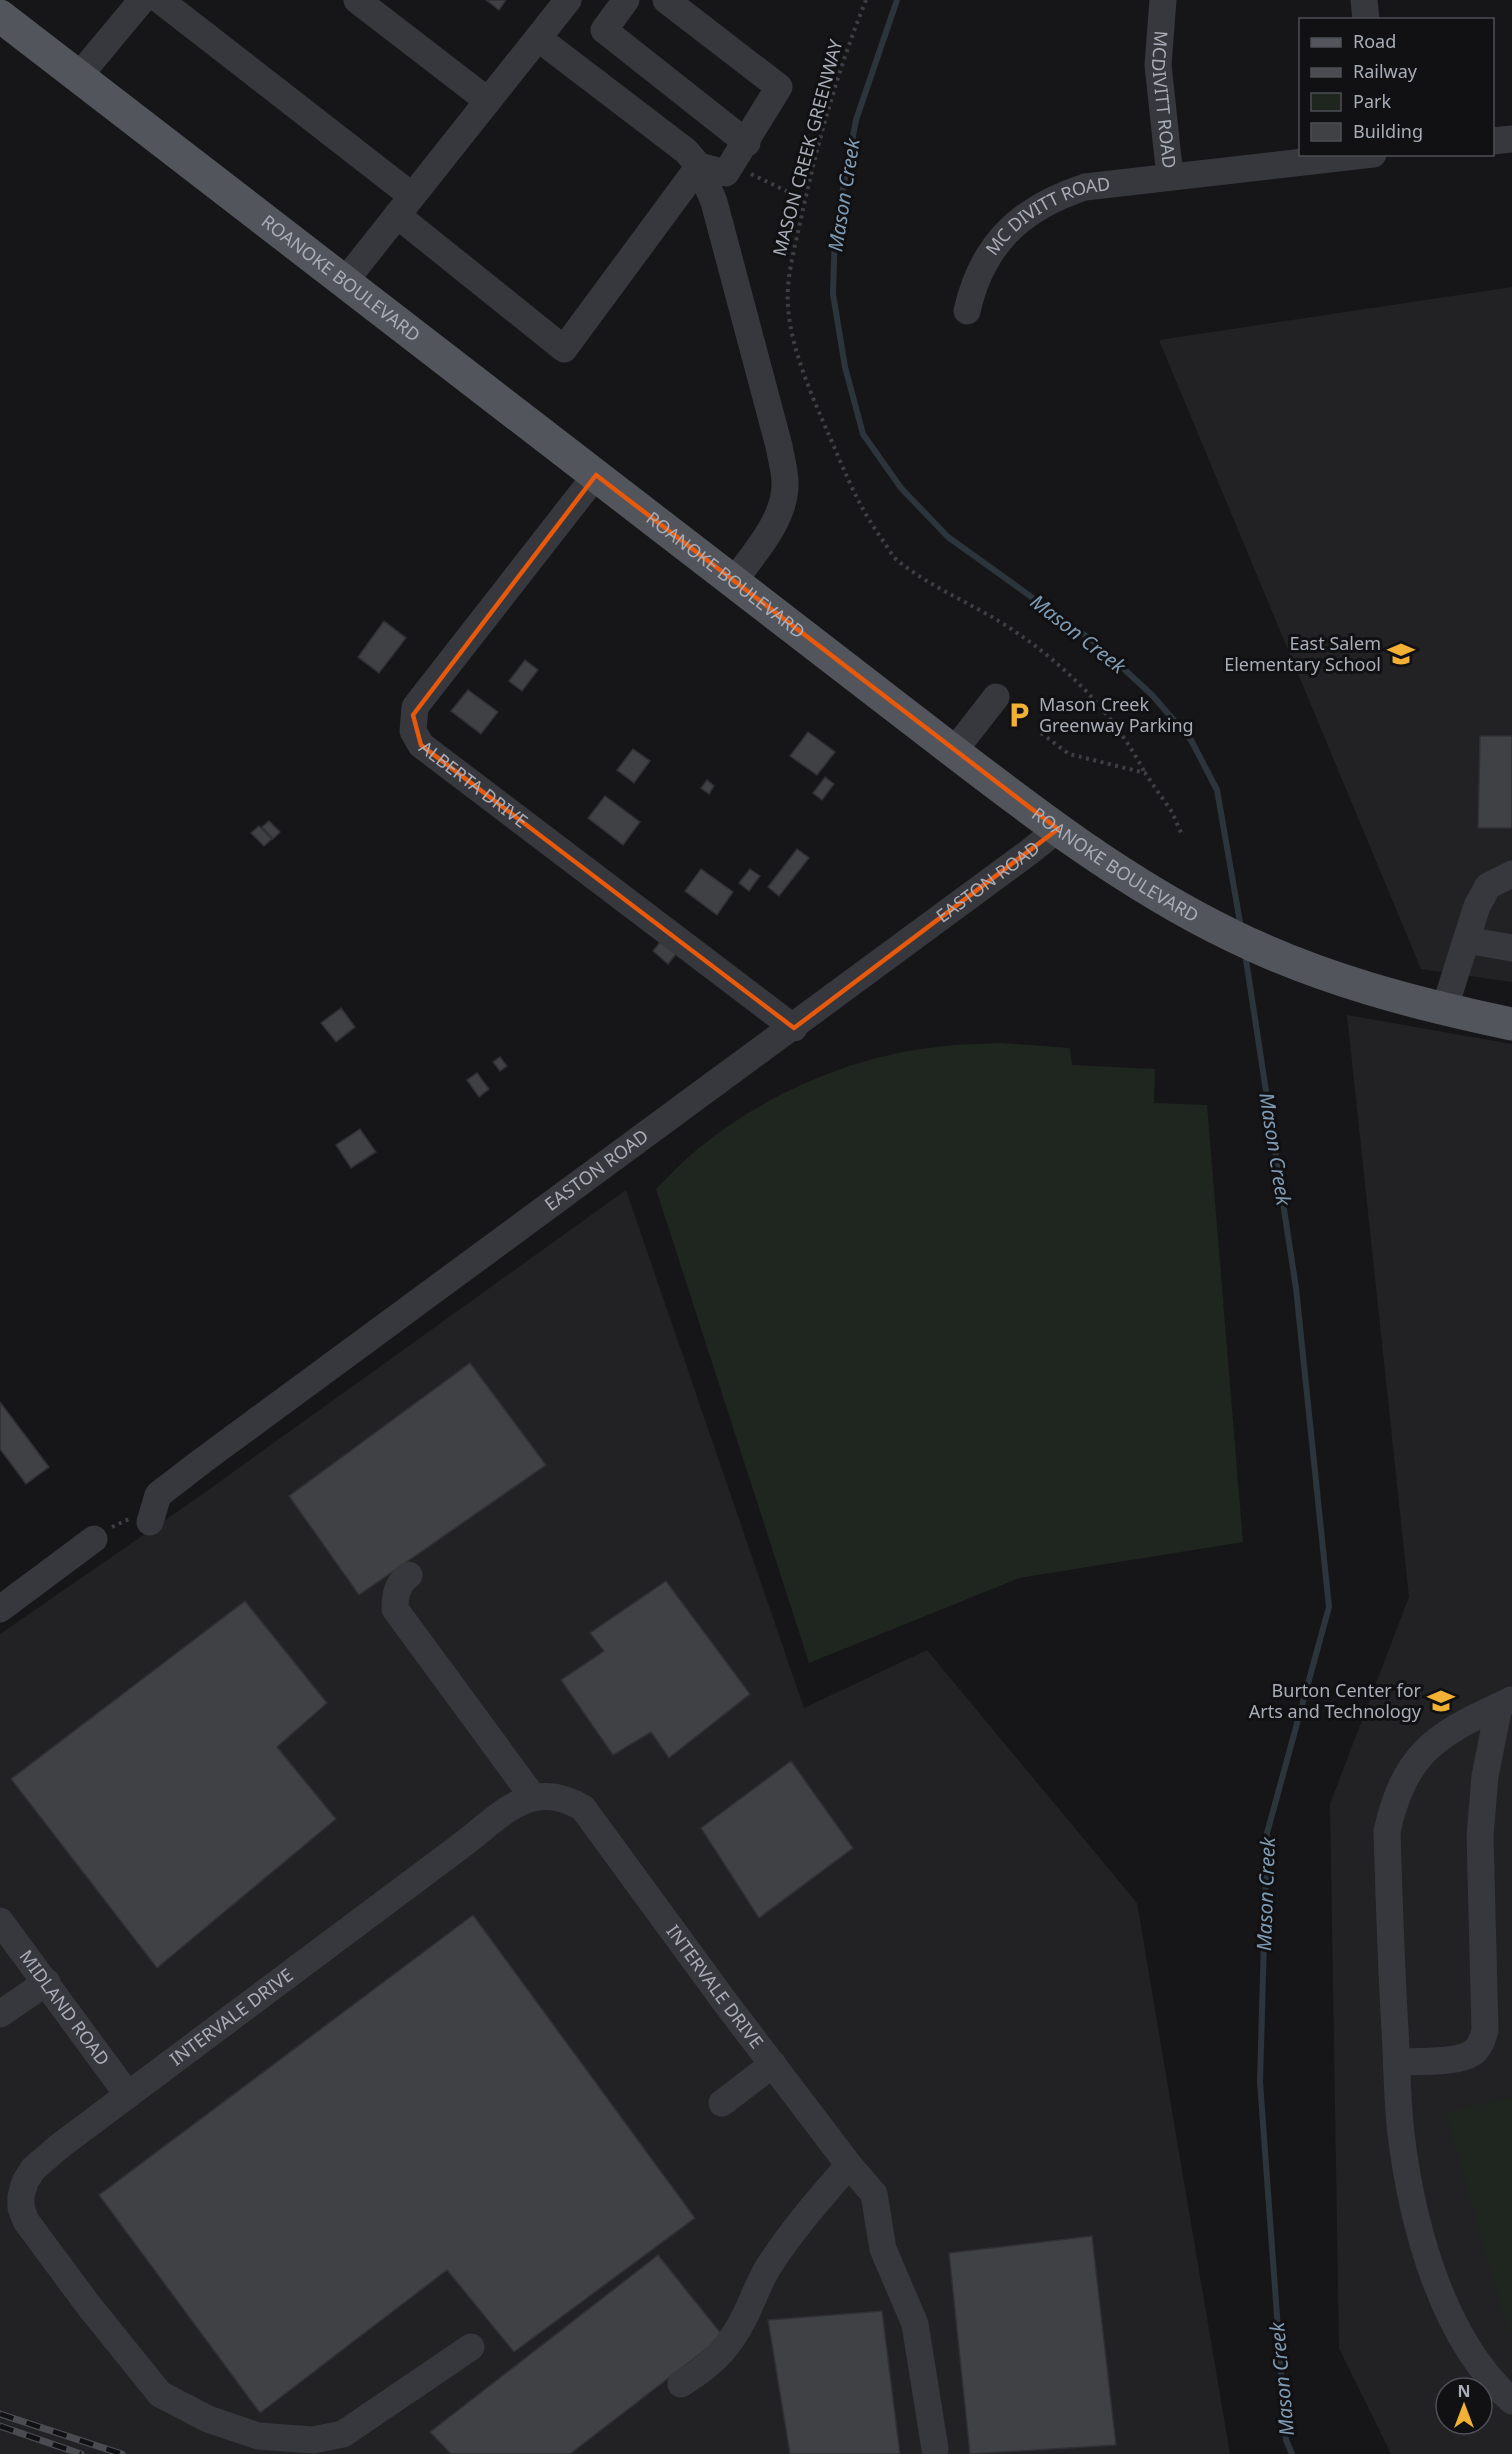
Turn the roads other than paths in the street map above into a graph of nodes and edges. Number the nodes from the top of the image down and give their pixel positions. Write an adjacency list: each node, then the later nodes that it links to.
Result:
1 (142, 0): 14 (street)
2 (160, 0): 22 (street)
3 (357, 0): 15 (street)
4 (568, 0): 12 (street)
5 (626, 0): 11 (street)
6 (666, 0): 18 (street)
7 (1163, 0): 21 (street, MCDIVITT ROAD)
8 (1364, 0): 10 (street)
9 (0, 16): 14 (main road, ROANOKE BOULEVARD)
10 (1366, 18)
11 (604, 30): 13 (street); 18 (street)
12 (538, 38): 13 (street); 15 (street)
13 (576, 66): 20 (street)
14 (78, 77): 23 (main road, ROANOKE BOULEVARD)
15 (488, 101): 22 (street)
16 (1512, 139): 17 (street)
17 (1494, 141)
18 (747, 142): 20 (street)
19 (1355, 156): 21 (street, MCDIVITT ROAD)
20 (699, 166): 22 (street); 26 (street)
21 (1170, 177): 24 (street, MC DIVITT ROAD)
22 (405, 205): 23 (street)
23 (345, 281): 25 (main road, ROANOKE BOULEVARD)
24 (967, 311)
25 (596, 474): 26 (main road, ROANOKE BOULEVARD); 35 (street, ALBERTA DRIVE)
26 (734, 581): 28 (main road, ROANOKE BOULEVARD)
27 (996, 697): 28 (street)
28 (954, 751): 29 (main road, ROANOKE BOULEVARD)
29 (1058, 829): 33 (main road, ROANOKE BOULEVARD); 35 (street, EASTON ROAD)
30 (1512, 874): 31 (street)
31 (1466, 940): 32 (street); 33 (street)
32 (1512, 948)
33 (1443, 1010): 34 (main road, ROANOKE BOULEVARD)
34 (1512, 1024)
35 (794, 1028): 36 (street, EASTON ROAD)
36 (150, 1521)
37 (94, 1539): 39 (street)
38 (409, 1575): 41 (street)
39 (0, 1609)
40 (1506, 1703): 45 (street); 45 (street)
41 (533, 1797): 46 (street, INTERVALE DRIVE); 47 (street, INTERVALE DRIVE)
42 (0, 1921): 43 (street, MIDLAND ROAD)
43 (47, 1982): 44 (street); 47 (street, MIDLAND ROAD)
44 (0, 2014)
45 (1397, 2062): 52 (street)
46 (773, 2064): 48 (street); 49 (street, INTERVALE DRIVE)
47 (128, 2095): 50 (street, INTERVALE DRIVE)
48 (722, 2103)
49 (849, 2165): 51 (street); 53 (street, INTERVALE DRIVE)
50 (471, 2347)
51 (681, 2384)
52 (1512, 2401)
53 (935, 2449)

